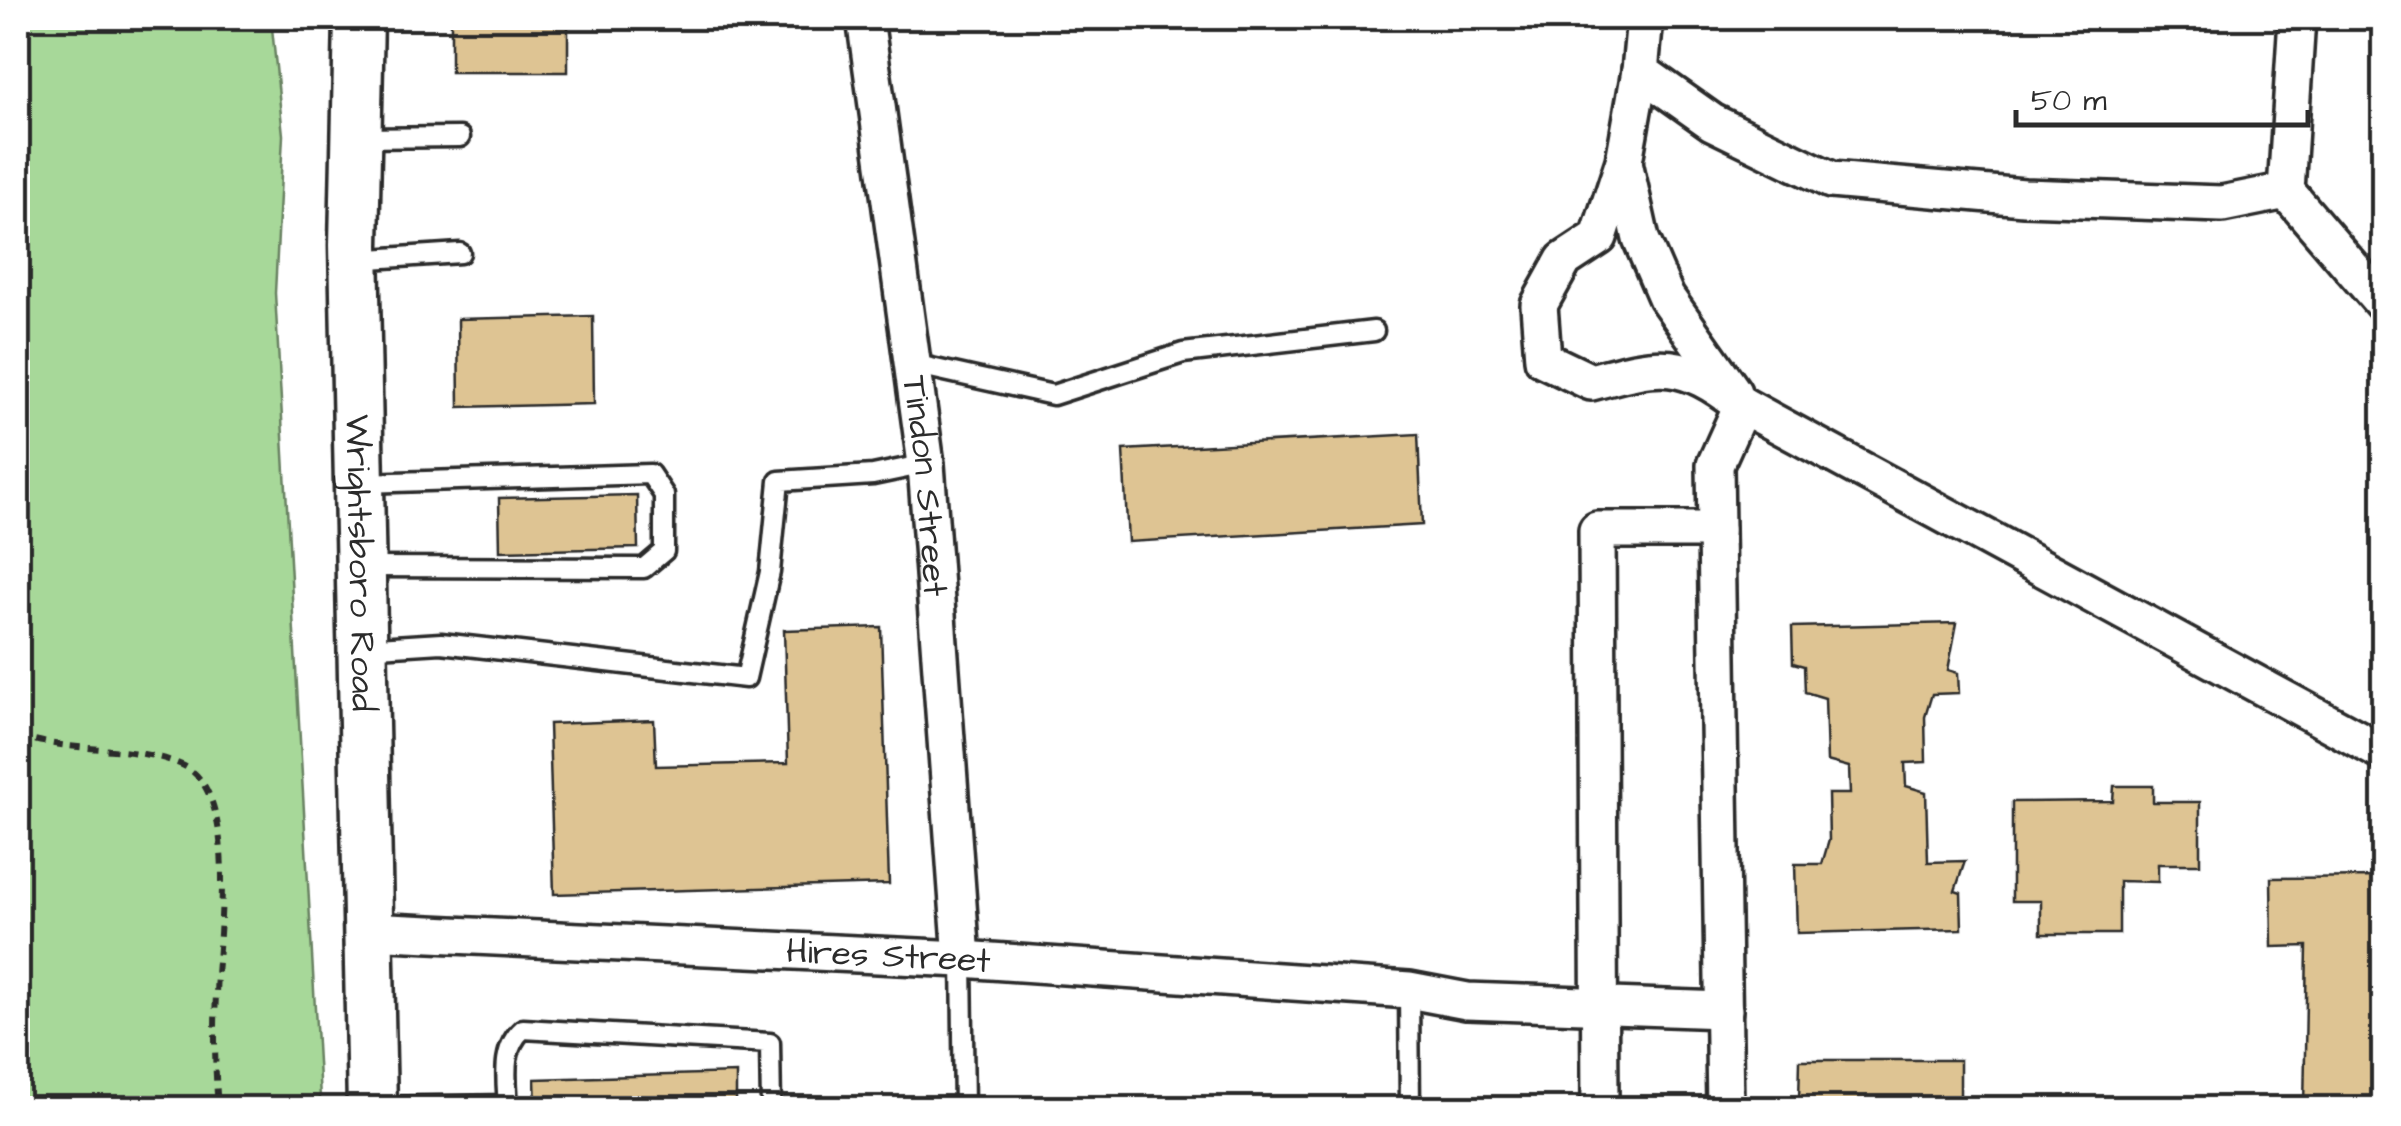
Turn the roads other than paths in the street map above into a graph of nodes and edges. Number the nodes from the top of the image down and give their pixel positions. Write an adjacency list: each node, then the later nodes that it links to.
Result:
1 (359, 18): 7 (main road, Wrightsboro Road)
2 (866, 18): 14 (street, Tindon Street)
3 (1644, 18): 5 (street)
4 (2297, 18): 9 (street)
5 (1640, 71): 8 (street); 9 (street)
6 (460, 137): 7 (lane)
7 (356, 138): 11 (main road, Wrightsboro Road)
8 (1624, 161): 15 (street); 15 (street)
9 (2286, 192): 12 (street)
10 (460, 253): 11 (lane)
11 (355, 260): 17 (main road, Wrightsboro Road)
12 (2384, 305)
13 (1374, 330): 14 (lane)
14 (912, 364): 16 (street, Tindon Street)
15 (1742, 405): 18 (street); 21 (street)
16 (926, 464): 20 (lane); 23 (street, Tindon Street)
17 (358, 484): 19 (main road, Wrightsboro Road); 19 (lane)
18 (1716, 530): 25 (street); 26 (street)
19 (360, 566): 20 (main road, Wrightsboro Road)
20 (362, 648): 22 (main road, Wrightsboro Road)
21 (2384, 753)
22 (368, 930): 23 (street, Hires Street); 28 (main road, Wrightsboro Road)
23 (962, 960): 24 (street, Hires Street); 30 (lane)
24 (1409, 990): 25 (street, Hires Street); 31 (lane)
25 (1598, 1006): 26 (street, Hires Street); 32 (street)
26 (1724, 1010): 33 (street)
27 (508, 1107): 28 (lane); 29 (lane)
28 (372, 1108)
29 (771, 1108)
30 (964, 1108)
31 (1410, 1108)
32 (1600, 1108)
33 (1725, 1108)

